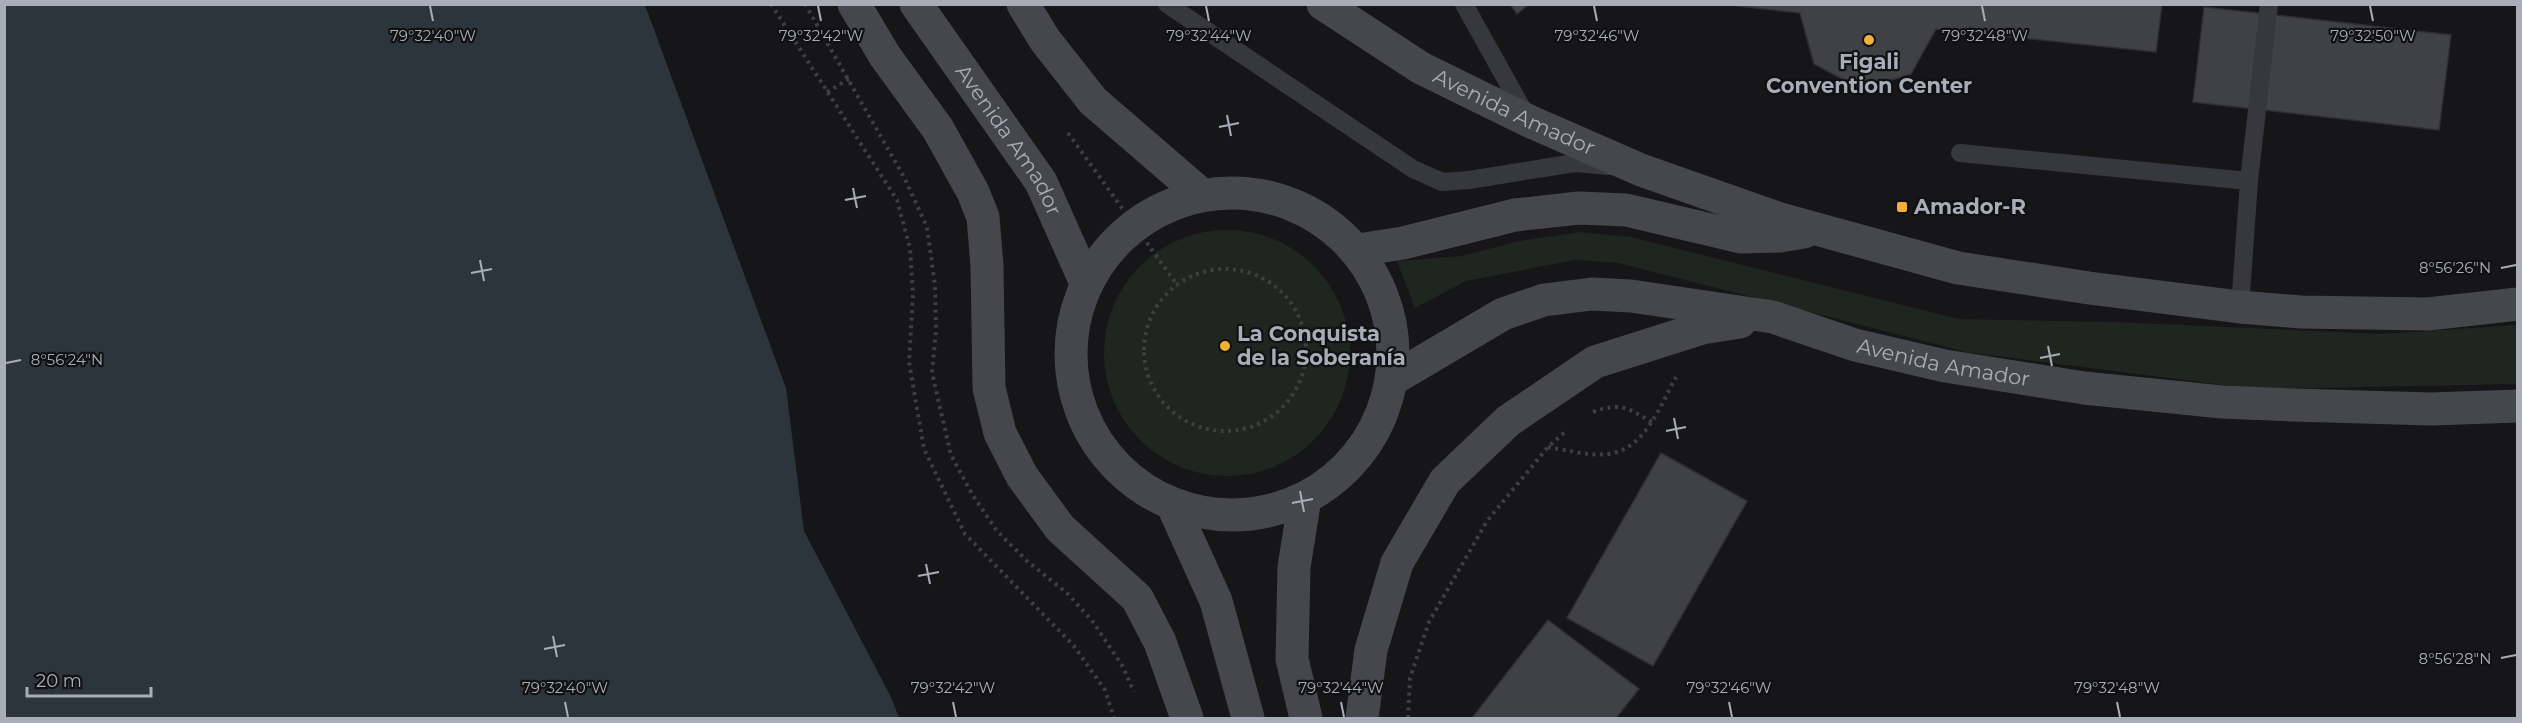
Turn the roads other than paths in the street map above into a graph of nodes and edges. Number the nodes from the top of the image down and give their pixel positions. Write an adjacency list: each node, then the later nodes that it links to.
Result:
1 (854, 4): 23 (main road)
2 (916, 4): 15 (main road, Avenida Amador)
3 (1023, 4): 12 (main road)
4 (1167, 4): 10 (lane)
5 (1323, 4): 8 (main road, Avenida Amador)
6 (1464, 4): 8 (lane)
7 (2269, 4): 11 (lane)
8 (1529, 121): 10 (main road, Avenida Amador)
9 (1960, 153): 11 (lane)
10 (1641, 170): 13 (main road, Avenida Amador)
11 (2249, 181): 17 (lane)
12 (1202, 195): 14 (main road); 15 (main road)
13 (1821, 229): 14 (main road, Avenida Amador); 17 (main road, Avenida Amador)
14 (1358, 250): 19 (main road)
15 (1086, 283): 22 (main road)
16 (2517, 304): 17 (main road, Avenida Amador)
17 (2240, 307)
18 (1773, 317): 19 (main road, Avenida Amador); 20 (main road, Avenida Amador); 26 (main road)
19 (1393, 379): 21 (main road)
20 (2517, 406)
21 (1305, 498): 22 (main road); 25 (main road)
22 (1172, 504): 24 (main road)
23 (1186, 718)
24 (1248, 718)
25 (1306, 718)
26 (1362, 718)

